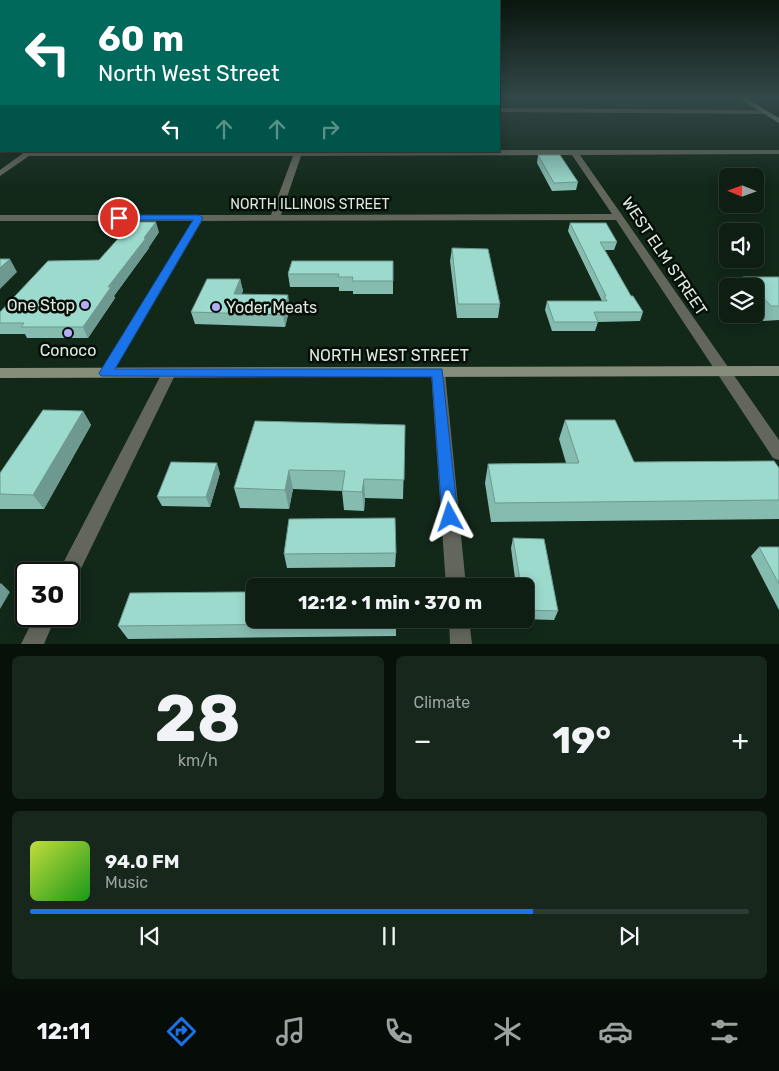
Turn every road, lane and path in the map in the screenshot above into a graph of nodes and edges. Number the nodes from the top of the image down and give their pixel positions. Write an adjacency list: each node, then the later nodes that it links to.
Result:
1 (299, 152): 3 (street); 4 (street); 9 (street)
2 (779, 152): 4 (street)
3 (30, 153): 5 (street)
4 (575, 153): 6 (street, WEST ELM STREET)
5 (0, 174)
6 (619, 217): 9 (street, NORTH ILLINOIS STREET); 10 (street, WEST ELM STREET)
7 (0, 218): 8 (street, NORTH ILLINOIS STREET)
8 (199, 218): 9 (street, NORTH ILLINOIS STREET); 14 (street)
9 (275, 218)
10 (724, 371): 11 (main road, NORTH WEST STREET); 12 (main road, NORTH WEST STREET); 16 (street, WEST ELM STREET)
11 (779, 371)
12 (438, 372): 15 (main road, NORTH WEST STREET); 18 (street)
13 (0, 373): 14 (main road, NORTH WEST STREET)
14 (106, 373): 15 (main road, NORTH WEST STREET)
15 (169, 373): 17 (street)
16 (779, 453)
17 (74, 562)
18 (455, 578)
19 (40, 627): 21 (street)
20 (460, 628): 22 (street)
21 (32, 644)
22 (461, 644)

